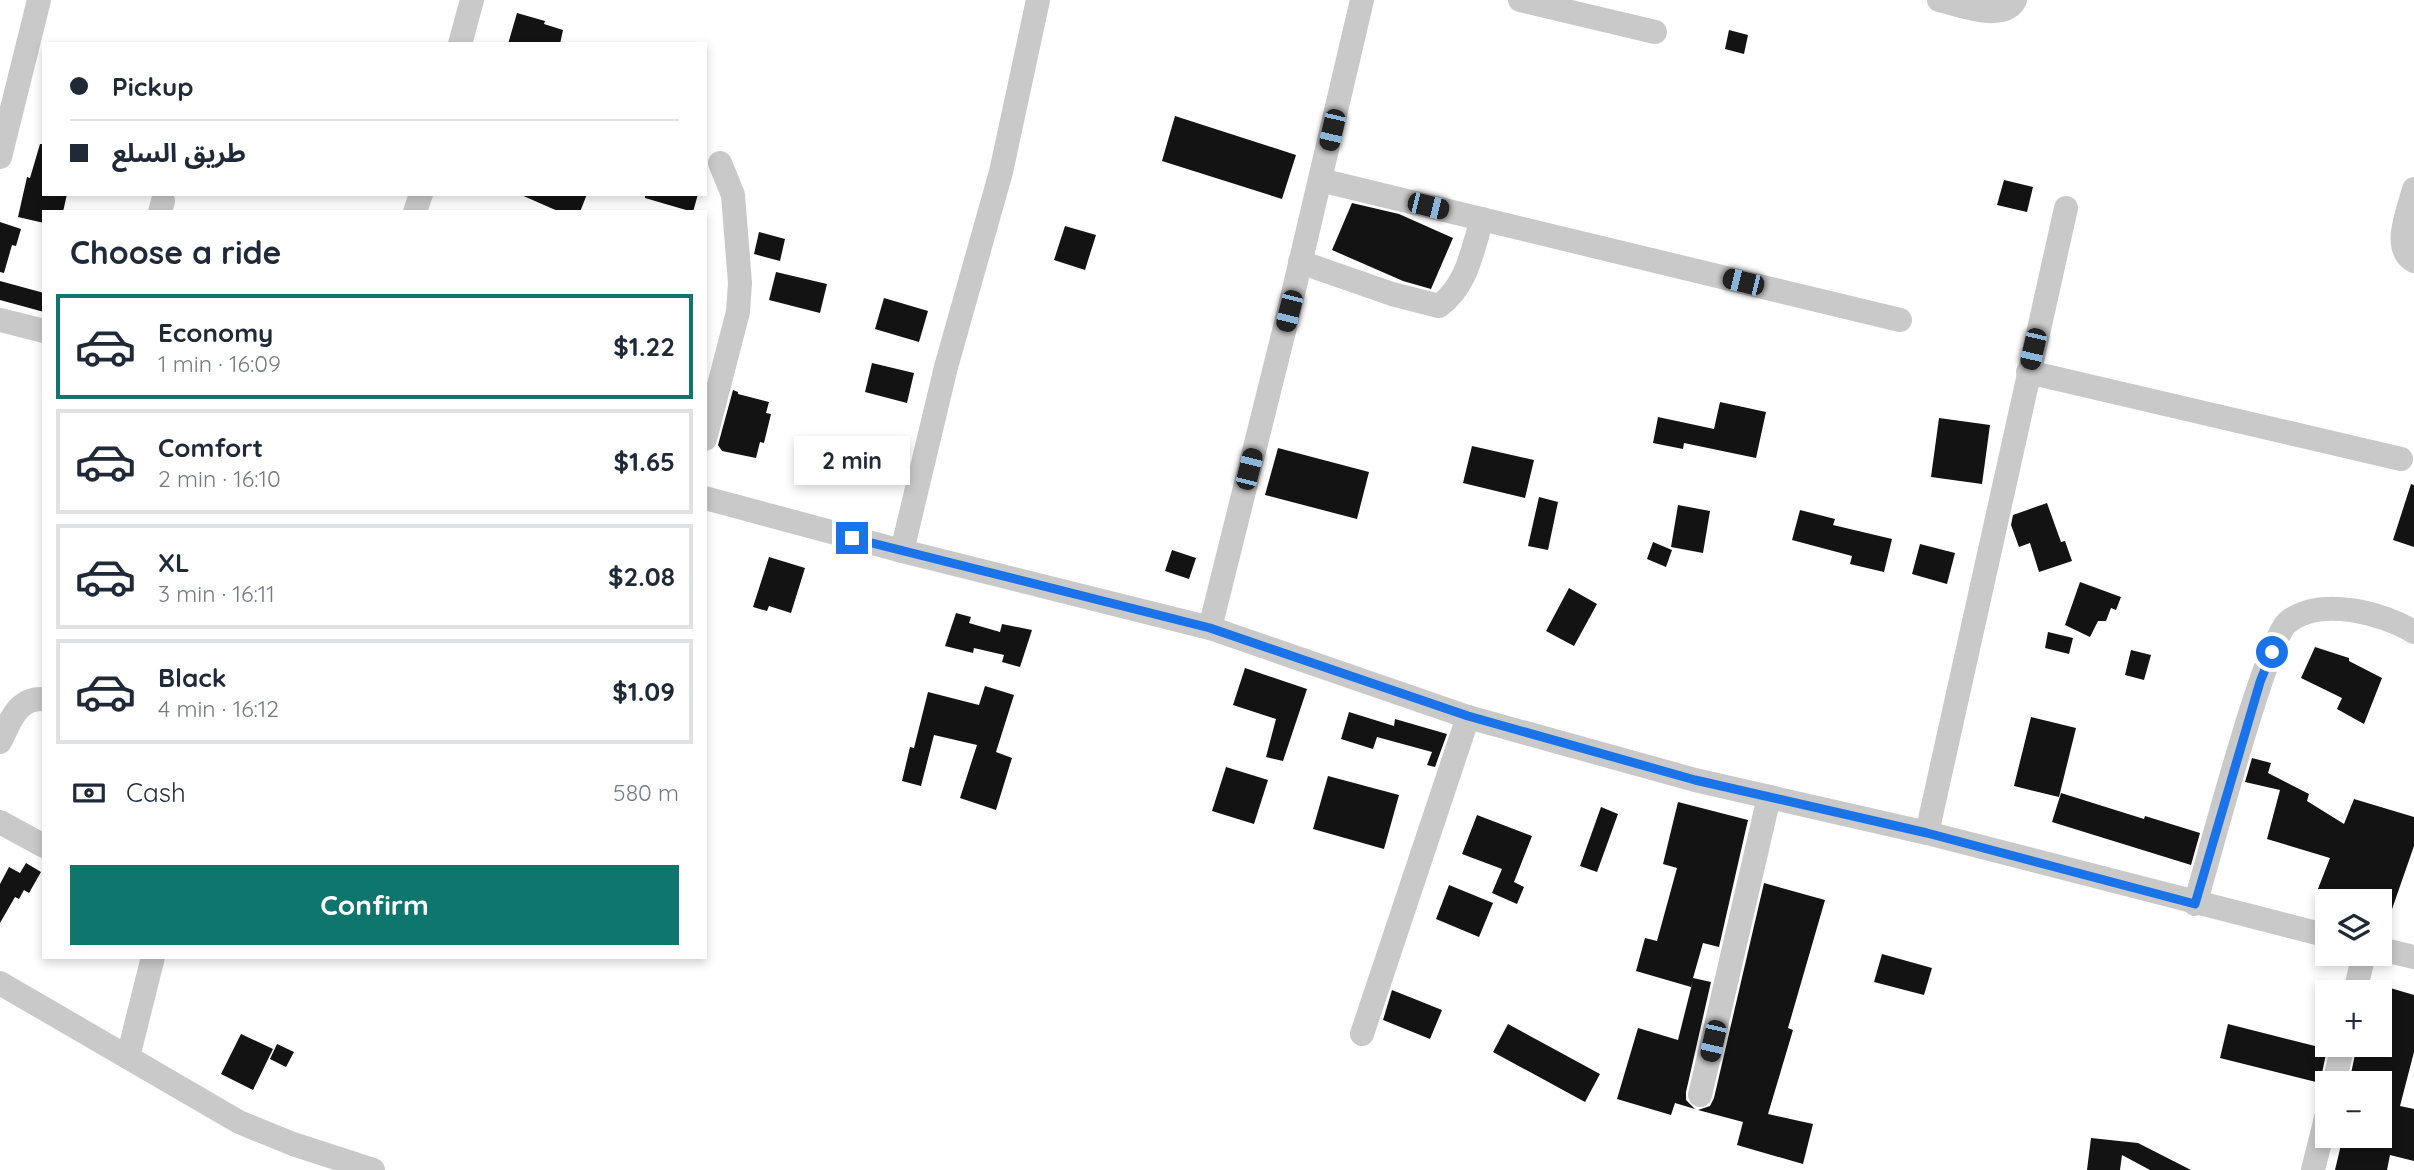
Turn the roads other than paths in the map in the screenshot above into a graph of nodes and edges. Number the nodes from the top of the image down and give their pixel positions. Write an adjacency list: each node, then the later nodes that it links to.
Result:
1 (39, 0): 10 (street)
2 (472, 0): 9 (street)
3 (1038, 0): 25 (street)
4 (1362, 0): 12 (street)
5 (1520, 0): 8 (street)
6 (1939, 0): 7 (street)
7 (2015, 0)
8 (1656, 32)
9 (461, 42)
10 (0, 157)
11 (720, 163): 22 (street)
12 (1320, 180): 15 (street); 17 (street)
13 (2414, 189): 16 (street)
14 (2066, 208): 21 (street)
15 (1482, 219): 17 (street); 19 (street)
16 (2414, 261)
17 (1300, 262): 26 (street)
18 (0, 320): 20 (street)
19 (1900, 320)
20 (42, 330)
21 (2028, 372): 23 (street); 33 (street)
22 (707, 431)
23 (2401, 459)
24 (707, 499): 25 (street)
25 (902, 551): 26 (street)
26 (1210, 628): 29 (street)
27 (2414, 632): 35 (street)
28 (42, 699): 30 (street)
29 (1468, 716): 31 (street); 41 (street)
30 (0, 742)
31 (1769, 797): 33 (street); 43 (street)
32 (0, 822): 34 (street)
33 (1927, 833): 35 (street)
34 (42, 845)
35 (2195, 904): 36 (street)
36 (2315, 933)
37 (2392, 952): 38 (street)
38 (2414, 957)
39 (152, 959): 42 (street)
40 (0, 983): 42 (street)
41 (1362, 1034)
42 (128, 1057): 45 (street)
43 (1700, 1095)
44 (2318, 1148): 46 (street)
45 (371, 1170)
46 (2313, 1170)

